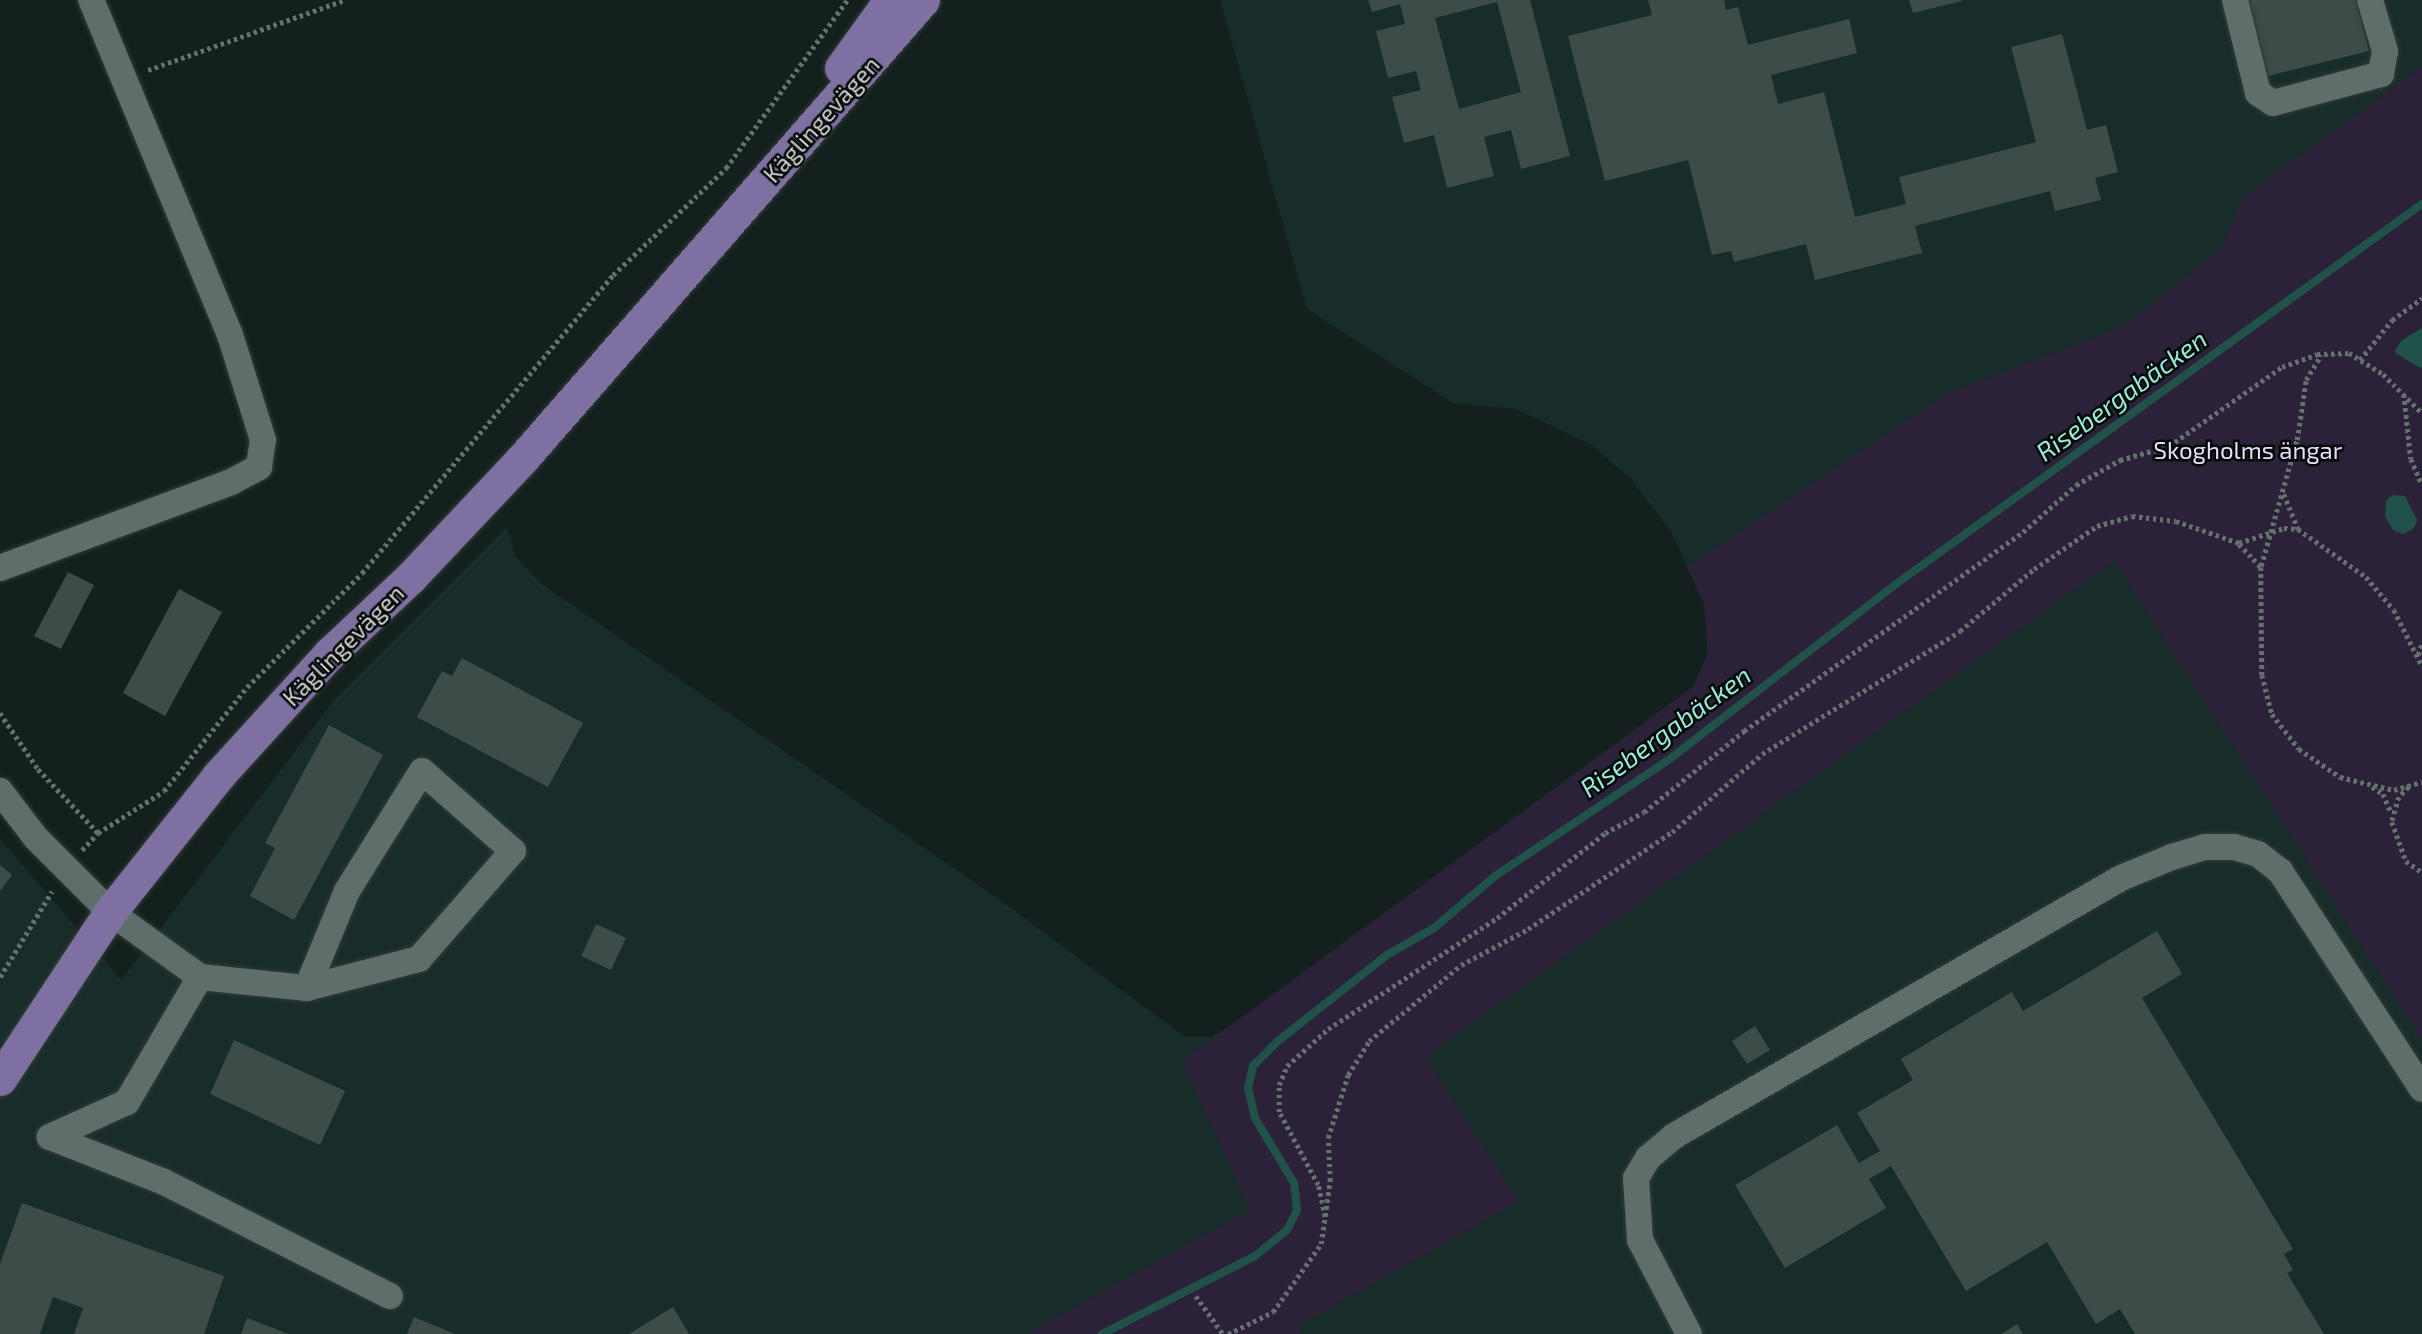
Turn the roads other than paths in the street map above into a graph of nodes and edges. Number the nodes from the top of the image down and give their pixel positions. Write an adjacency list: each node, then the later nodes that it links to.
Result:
1 (91, 0): 7 (street)
2 (890, 0): 6 (main road, Käglingevägen)
3 (923, 0): 6 (main road, Käglingevägen)
4 (2235, 0): 5 (street)
5 (2370, 0)
6 (716, 236): 9 (main road, Käglingevägen)
7 (0, 568)
8 (0, 791): 9 (street)
9 (110, 912): 10 (street); 12 (main road, Käglingevägen)
10 (200, 977): 11 (street); 14 (street)
11 (307, 988): 11 (street)
12 (0, 1079)
13 (2422, 1089): 15 (street)
14 (390, 1296)
15 (1689, 1334)

